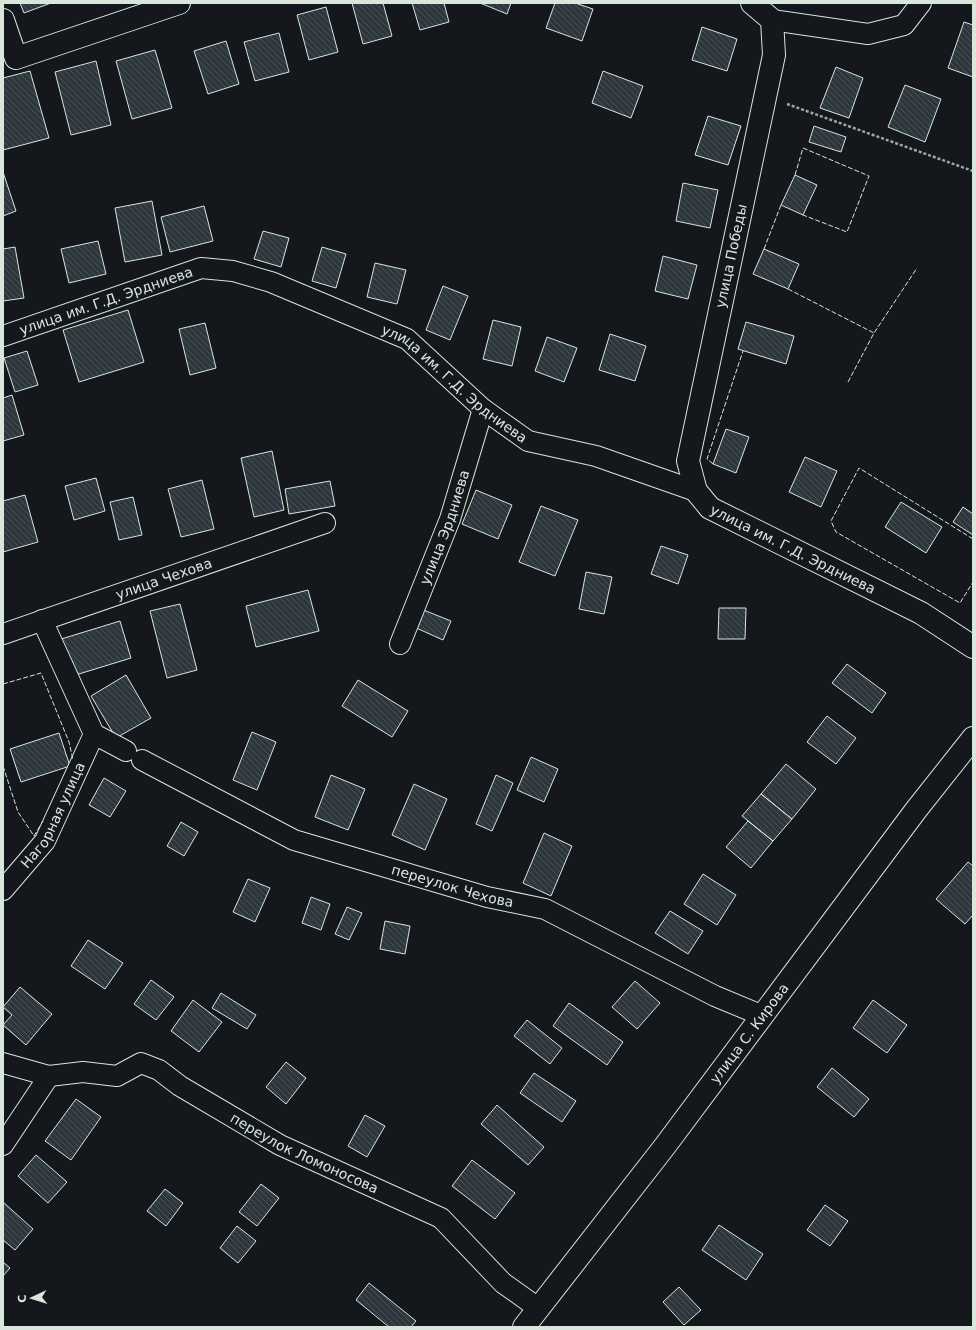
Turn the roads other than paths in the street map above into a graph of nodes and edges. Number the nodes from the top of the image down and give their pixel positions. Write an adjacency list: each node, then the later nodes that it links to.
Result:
1 (179, 3): 6 (street)
2 (752, 3): 5 (street)
3 (921, 3): 5 (street)
4 (3, 20): 6 (street)
5 (772, 20): 9 (street, улица Победы)
6 (9, 60)
7 (3, 336): 8 (street, улица им. Г.Д. Эрдниева)
8 (483, 409): 9 (street, улица им. Г.Д. Эрдниева); 13 (street, улица Эрдниева)
9 (696, 491): 14 (street, улица им. Г.Д. Эрдниева)
10 (325, 523): 11 (street, улица Чехова)
11 (42, 620): 12 (street, улица Чехова); 15 (street)
12 (3, 634)
13 (400, 644)
14 (973, 647)
15 (94, 734): 17 (street, Нагорная улица); 18 (street, переулок Чехова)
16 (973, 738): 18 (street, улица С. Кирова)
17 (3, 890)
18 (762, 1016): 22 (street, улица С. Кирова)
19 (3, 1063): 20 (street)
20 (49, 1076): 21 (street); 22 (street, переулок Ломоносова)
21 (3, 1145)
22 (538, 1308): 23 (street, улица С. Кирова)
23 (524, 1327)

